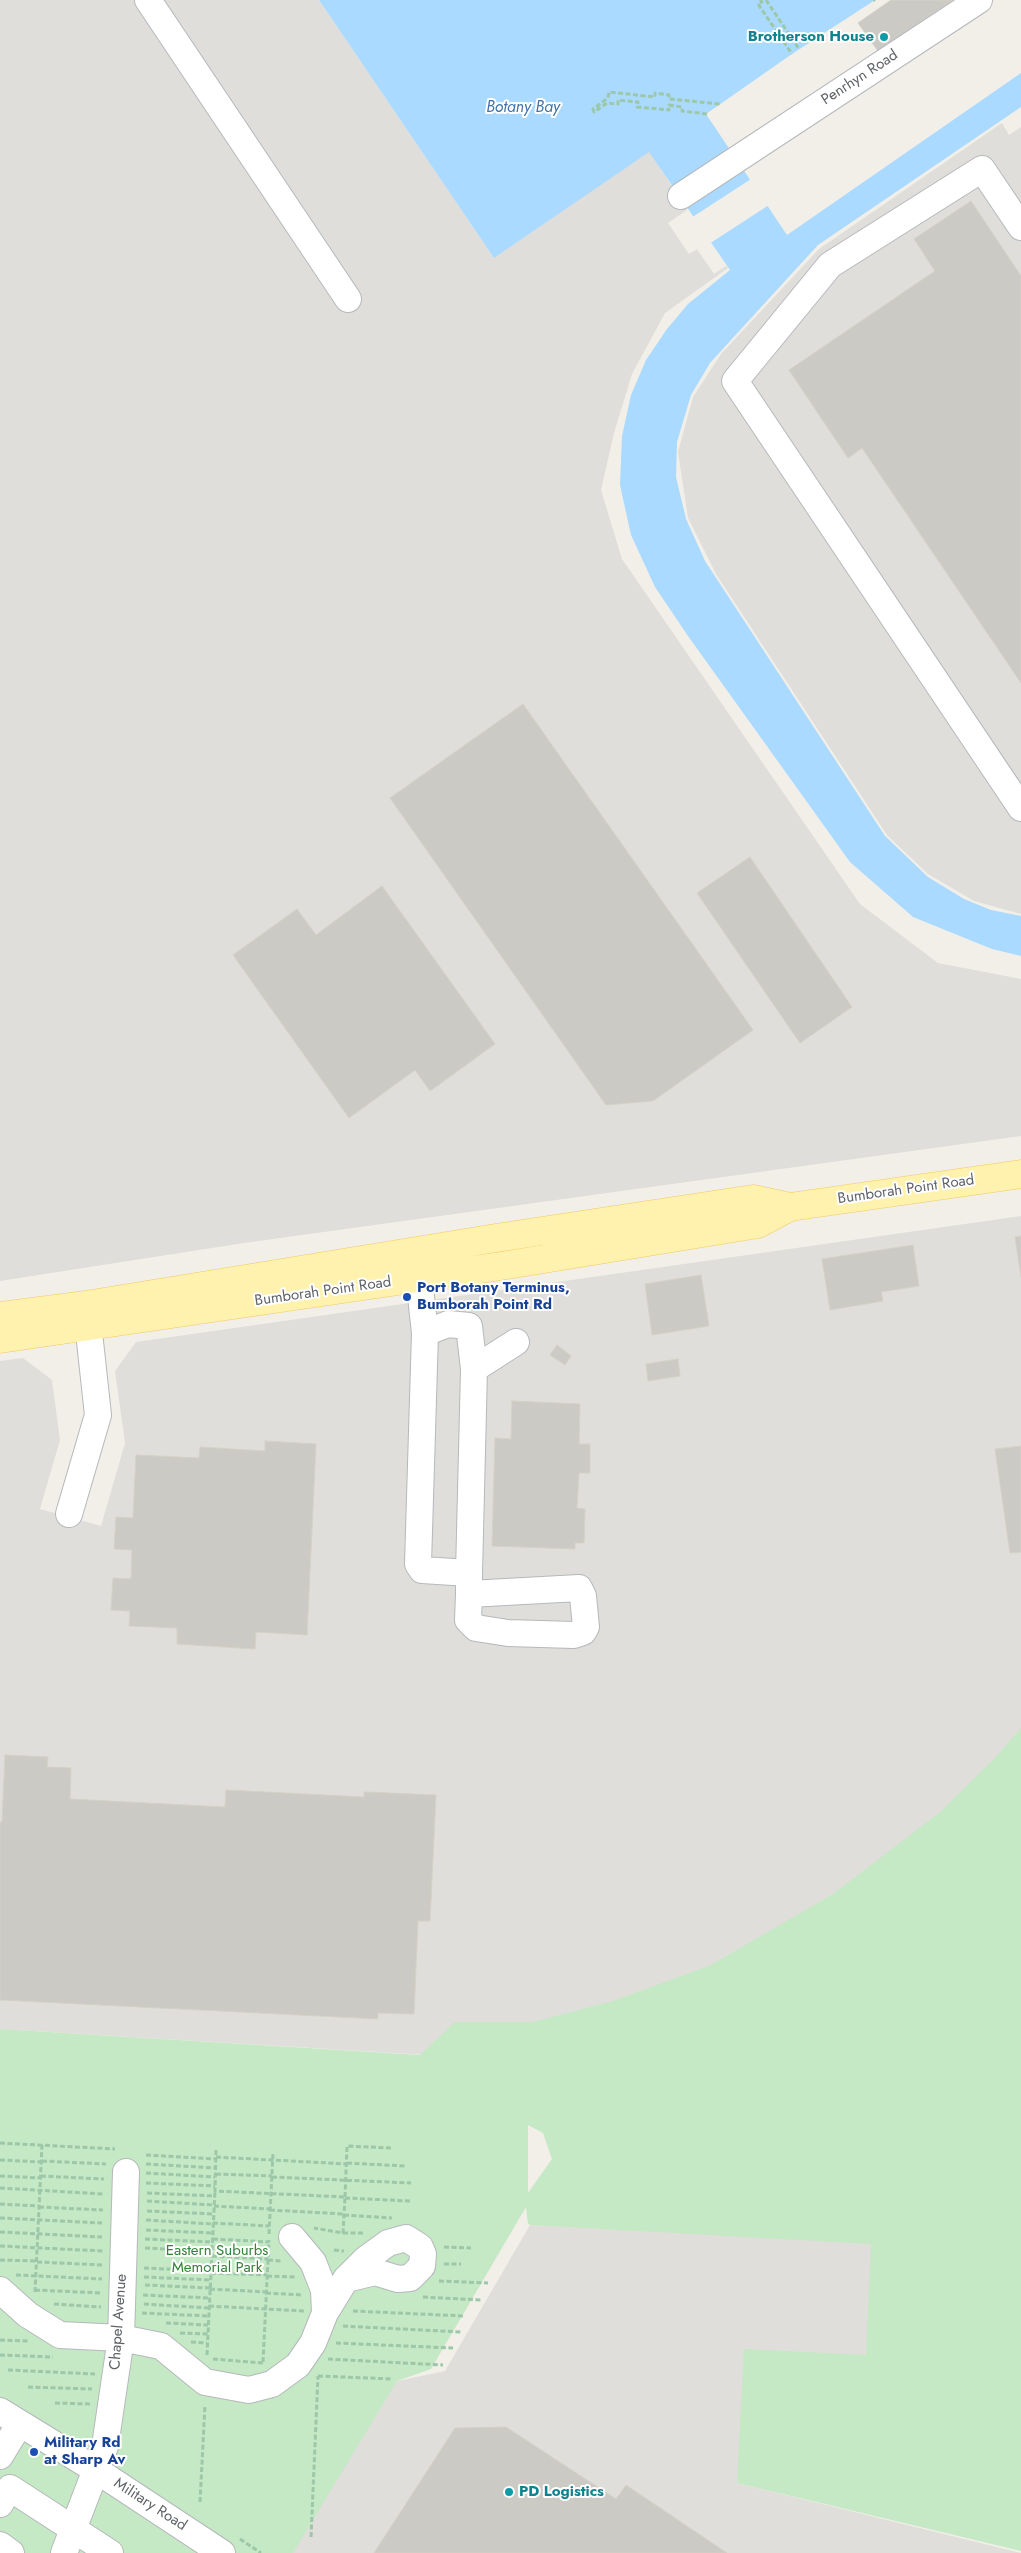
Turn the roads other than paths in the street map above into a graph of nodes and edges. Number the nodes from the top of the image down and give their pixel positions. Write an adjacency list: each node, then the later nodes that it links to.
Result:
1 (148, 0): 5 (street)
2 (979, 0): 3 (street, Penrhyn Road)
3 (681, 196)
4 (1021, 227): 6 (street)
5 (348, 299)
6 (1021, 808)
7 (1021, 1174): 8 (main road, Bumborah Point Road)
8 (790, 1207): 9 (main road, Bumborah Point Road); 10 (main road, Bumborah Point Road)
9 (496, 1238): 10 (street); 13 (main road, Bumborah Point Road)
10 (501, 1266): 11 (main road, Bumborah Point Road)
11 (419, 1278): 13 (main road, Bumborah Point Road); 14 (street)
12 (0, 1316): 13 (main road, Bumborah Point Road)
13 (87, 1316): 15 (main road, Bumborah Point Road); 18 (street)
14 (425, 1333): 17 (street); 17 (street)
15 (0, 1339)
16 (516, 1342): 17 (street)
17 (474, 1369)
18 (69, 1514)
19 (129, 2169): 24 (street, Chapel Avenue)
20 (285, 2233): 23 (street)
21 (346, 2279): 23 (street)
22 (0, 2290): 24 (street)
23 (323, 2317): 24 (street)
24 (121, 2338): 27 (street, Chapel Avenue)
25 (10, 2418): 26 (street); 27 (street, Military Road)
26 (0, 2456)
27 (96, 2470): 29 (street, Chapel Avenue); 33 (street, Military Road)
28 (0, 2504): 29 (street)
29 (69, 2542): 32 (street)
30 (0, 2545): 31 (street)
31 (10, 2553)
32 (110, 2553)
33 (222, 2553)

